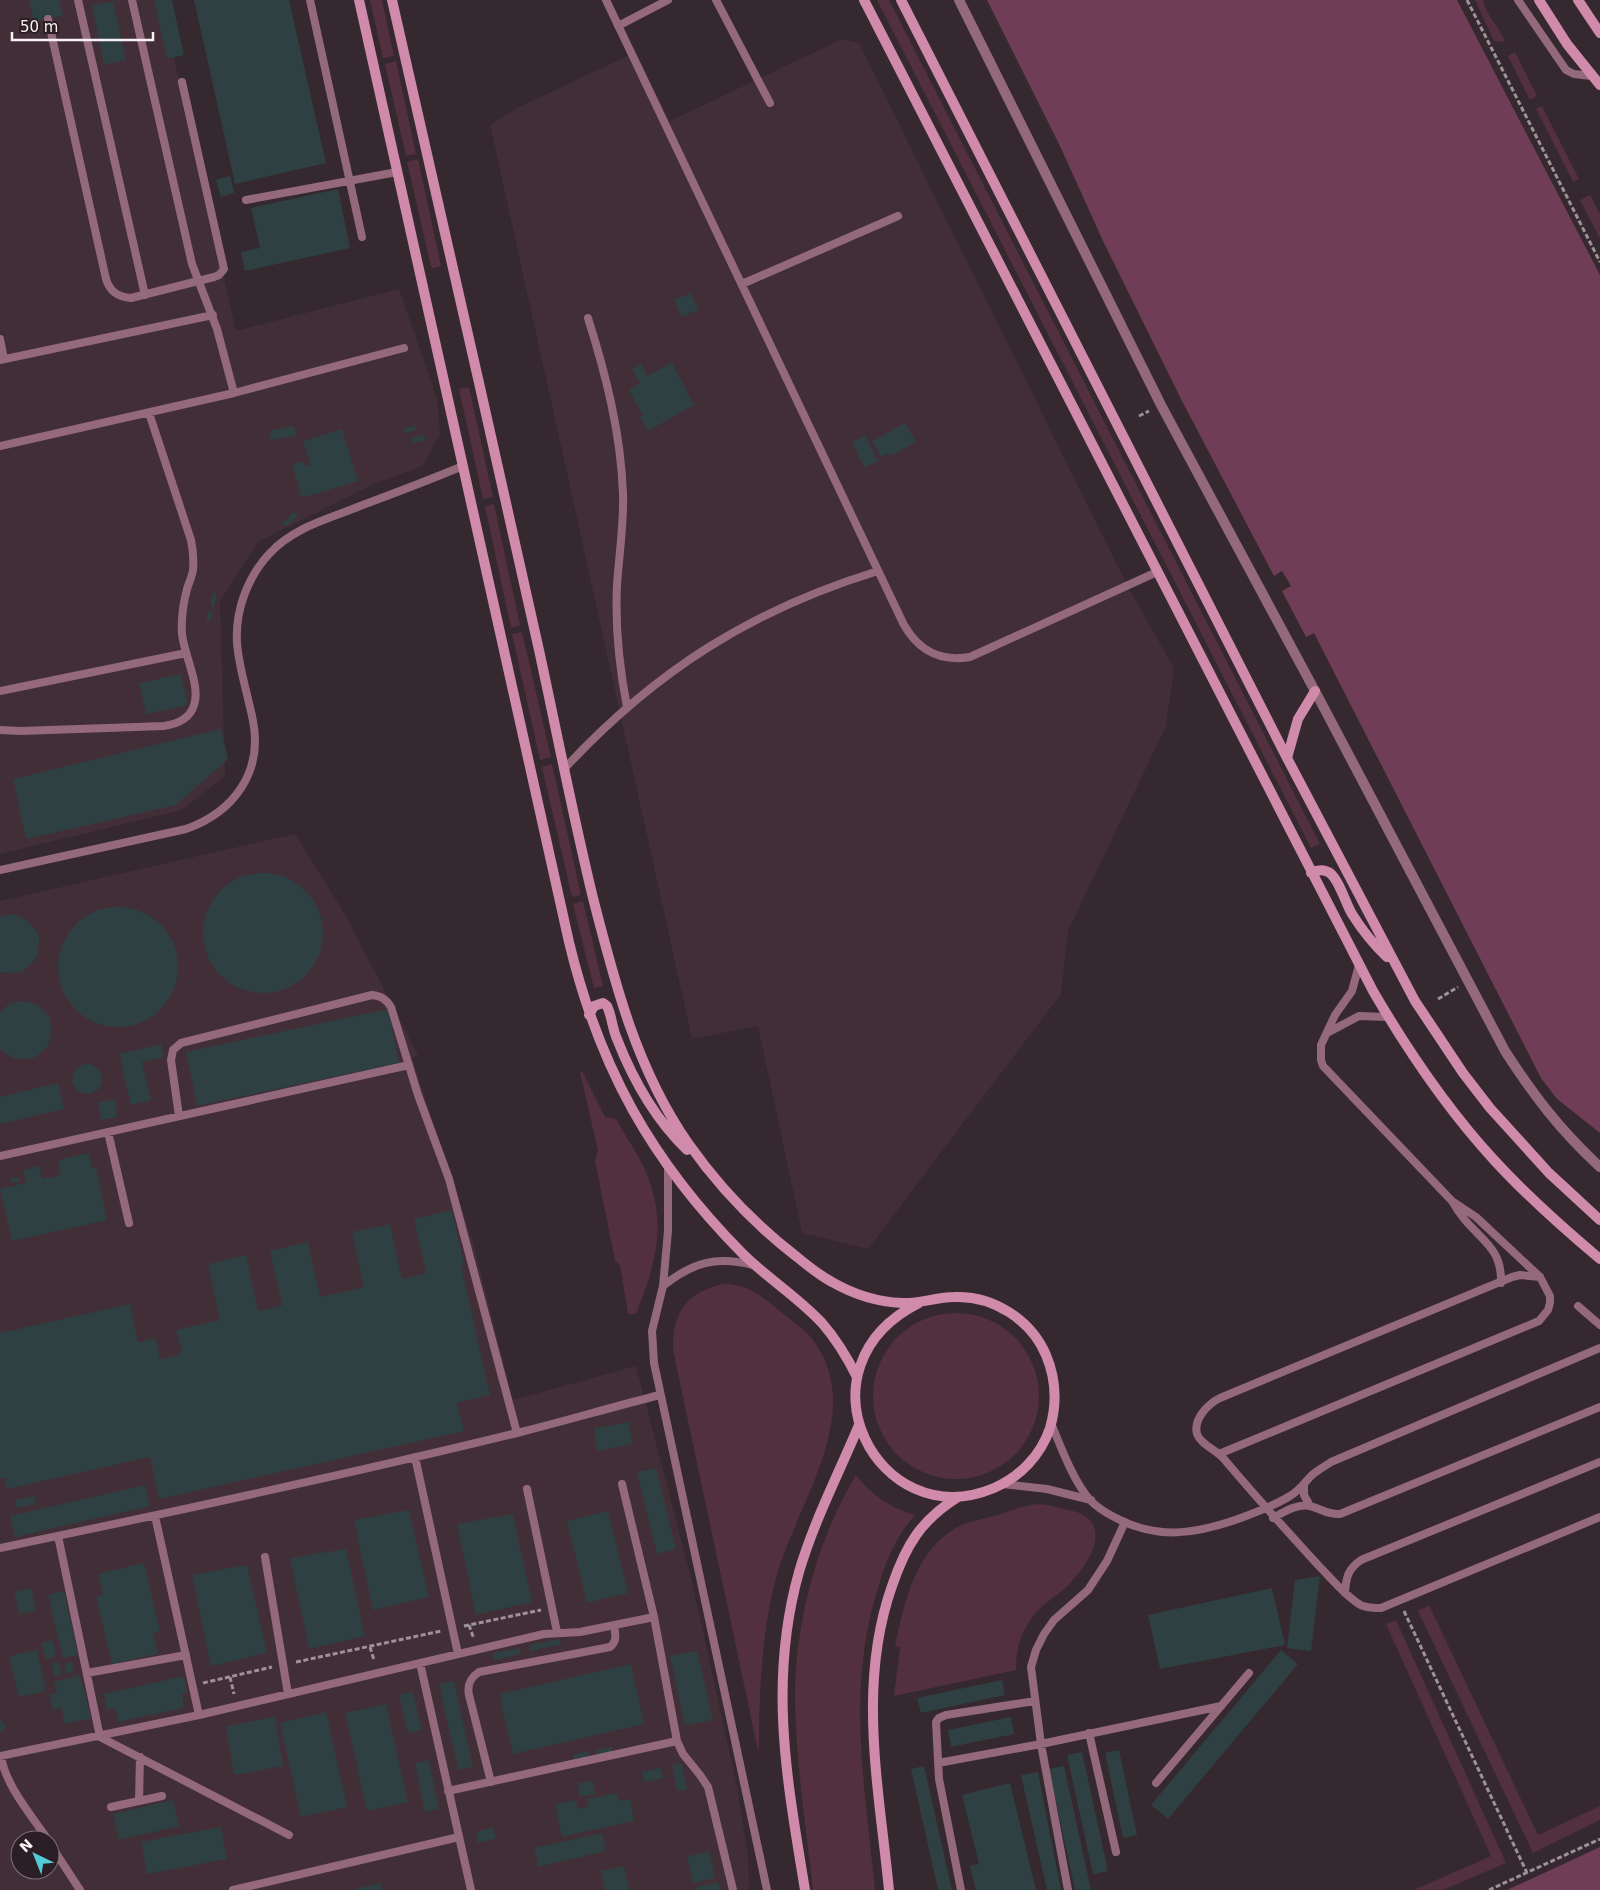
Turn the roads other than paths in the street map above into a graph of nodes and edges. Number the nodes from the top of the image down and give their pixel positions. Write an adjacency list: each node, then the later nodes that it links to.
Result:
1 (78, 0): 29 (lane)
2 (132, 0): 27 (lane)
3 (310, 0): 23 (lane)
4 (359, 0): 22 (main road)
5 (392, 0): 47 (main road)
6 (606, 0): 16 (lane)
7 (668, 0): 16 (lane)
8 (716, 0): 21 (lane)
9 (864, 0): 40 (main road)
10 (901, 0): 46 (main road)
11 (959, 0): 42 (street)
12 (1518, 0): 18 (lane)
13 (1539, 0): 18 (main road)
14 (1578, 0): 17 (main road)
15 (48, 19): 29 (lane)
16 (618, 26): 28 (lane)
17 (1600, 33)
18 (1591, 76): 20 (main road)
19 (182, 82): 27 (lane)
20 (1600, 86)
21 (770, 103)
22 (397, 172): 23 (lane); 38 (main road)
23 (350, 180): 24 (lane); 26 (lane)
24 (246, 200)
25 (898, 216): 28 (lane)
26 (362, 237)
27 (197, 282): 29 (lane); 30 (lane)
28 (742, 284): 39 (lane)
29 (145, 295)
30 (212, 315): 34 (lane); 35 (lane)
31 (588, 318): 44 (lane)
32 (0, 339): 34 (lane)
33 (404, 348): 35 (lane)
34 (2, 360)
35 (234, 393): 36 (lane)
36 (149, 413): 37 (lane); 41 (lane)
37 (0, 446)
38 (463, 466): 48 (lane); 52 (main road)
39 (878, 571): 40 (lane); 44 (lane)
40 (1157, 572): 49 (main road)
41 (186, 653): 43 (lane); 45 (lane)
42 (1315, 691): 46 (main road); 60 (street)
43 (0, 692)
44 (627, 707): 47 (lane)
45 (0, 730)
46 (1287, 758): 50 (main road)
47 (565, 768): 59 (main road)
48 (0, 870)
49 (1311, 873): 50 (main road); 51 (main road)
50 (1394, 963): 63 (main road)
51 (1359, 965): 53 (main road); 54 (lane)
52 (589, 1015): 59 (main road); 61 (main road)
53 (1388, 1017): 54 (lane); 65 (main road)
54 (1327, 1033): 62 (lane)
55 (409, 1065): 56 (lane); 56 (lane); 79 (lane)
56 (179, 1116): 57 (lane)
57 (108, 1132): 58 (lane); 64 (lane)
58 (0, 1156)
59 (704, 1166): 70 (main road)
60 (1600, 1167)
61 (668, 1168): 66 (main road); 69 (lane)
62 (1452, 1201): 67 (lane); 68 (lane)
63 (1600, 1220)
64 (129, 1223)
65 (1600, 1259)
66 (753, 1265): 69 (lane); 74 (main road)
67 (1540, 1277): 68 (lane); 80 (lane)
68 (1501, 1282): 80 (lane)
69 (663, 1286): 75 (lane)
70 (920, 1303): 74 (main road); 77 (main road)
71 (1578, 1306): 72 (lane)
72 (1600, 1325)
73 (1600, 1348): 85 (lane)
74 (857, 1376): 78 (main road)
75 (660, 1395): 79 (lane); 133 (lane)
76 (1600, 1407): 89 (lane)
77 (1051, 1423): 84 (main road); 88 (lane)
78 (859, 1425): 87 (main road); 134 (main road)
79 (518, 1432): 81 (lane)
80 (1220, 1454): 90 (lane)
81 (415, 1456): 91 (lane); 102 (lane)
82 (1600, 1462): 98 (lane)
83 (622, 1484): 99 (lane)
84 (1003, 1484): 87 (main road); 88 (lane)
85 (1304, 1485): 89 (lane); 90 (lane)
86 (528, 1489): 101 (lane)
87 (959, 1496): 135 (main road)
88 (1090, 1500): 94 (lane)
89 (1310, 1506): 93 (lane)
90 (1265, 1509): 93 (lane); 94 (lane)
91 (155, 1516): 95 (lane); 103 (lane)
92 (1600, 1517): 98 (lane)
93 (1273, 1518): 98 (lane)
94 (1125, 1522): 108 (lane)
95 (58, 1536): 96 (lane); 105 (lane)
96 (0, 1548)
97 (265, 1557): 107 (lane)
98 (1345, 1593)
99 (654, 1616): 100 (lane); 113 (lane)
100 (614, 1625): 101 (lane); 118 (lane)
101 (557, 1632): 102 (lane)
102 (458, 1654): 104 (lane)
103 (186, 1655): 105 (lane); 110 (lane)
104 (420, 1663): 107 (lane); 120 (lane)
105 (87, 1673): 112 (lane)
106 (1249, 1673): 109 (lane)
107 (288, 1694): 110 (lane)
108 (1035, 1701): 114 (lane); 117 (lane)
109 (1221, 1706): 111 (lane); 119 (lane)
110 (199, 1715): 112 (lane)
111 (1089, 1733): 114 (lane); 127 (lane)
112 (100, 1737): 115 (lane); 116 (lane)
113 (677, 1741): 118 (lane); 132 (lane)
114 (1041, 1744): 117 (lane); 137 (lane)
115 (0, 1756): 124 (lane)
116 (140, 1758): 122 (lane); 125 (lane)
117 (938, 1763): 136 (lane)
118 (491, 1782): 120 (lane)
119 (1156, 1783)
120 (448, 1791): 126 (lane)
121 (162, 1796): 122 (lane)
122 (139, 1801): 123 (lane)
123 (111, 1807)
124 (41, 1830)
125 (289, 1835)
126 (459, 1837): 130 (lane); 131 (lane)
127 (1116, 1852)
128 (60, 1859): 129 (lane)
129 (80, 1890)
130 (233, 1890)
131 (471, 1890)
132 (733, 1890)
133 (767, 1890)
134 (805, 1890)
135 (889, 1890)
136 (961, 1890)
137 (1068, 1890)

